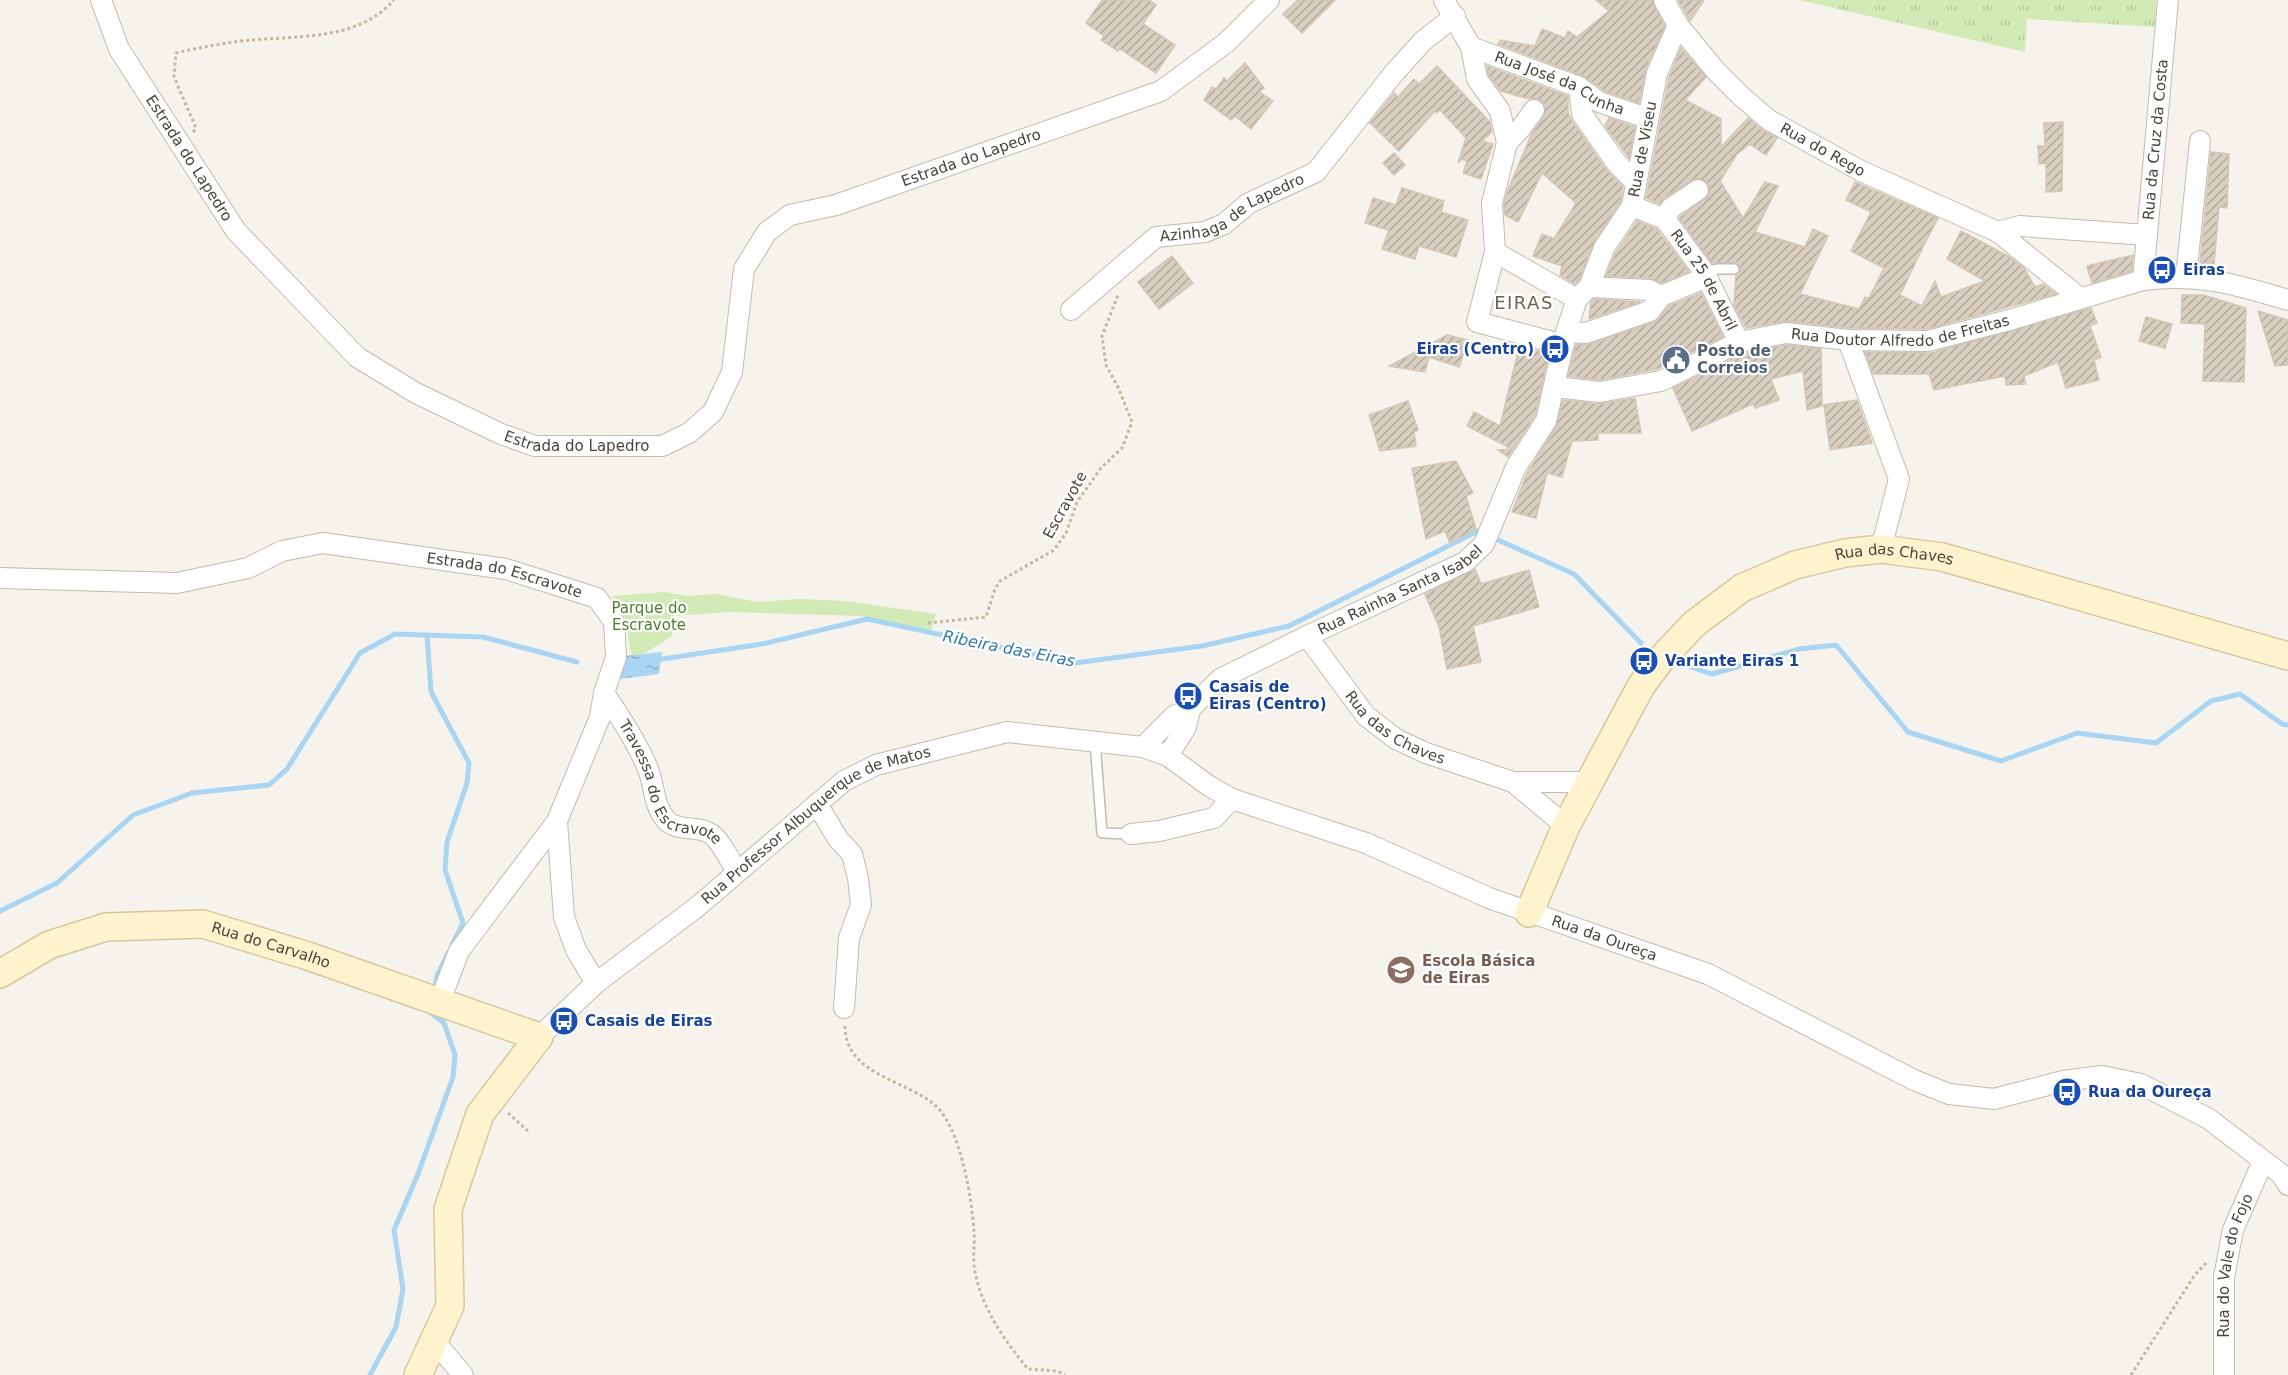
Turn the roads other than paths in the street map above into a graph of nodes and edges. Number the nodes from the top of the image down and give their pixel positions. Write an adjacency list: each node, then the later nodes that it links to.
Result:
1 (101, 0): 2 (street, Estrada do Lapedro)
2 (1269, 0)
3 (1665, 0): 6 (street, Rua do Rego)
4 (2168, 0): 18 (street, Rua da Cruz da Costa)
5 (1449, 8): 7 (street); 28 (street, Azinhaga de Lapedro)
6 (1678, 25): 10 (street, Rua de Viseu); 17 (street, Rua do Rego)
7 (1472, 47): 8 (street, Rua José da Cunha); 12 (street)
8 (1579, 87): 10 (street, Rua José da Cunha); 13 (street)
9 (1534, 110): 12 (street)
10 (1647, 118): 13 (street, Rua de Viseu)
11 (2200, 141): 22 (street)
12 (1507, 143): 19 (street)
13 (1636, 183): 15 (street, Rua de Viseu)
14 (1698, 190): 16 (street)
15 (1632, 207): 16 (street, Rua 25 de Abril); 24 (street, Rua de Viseu)
16 (1665, 219): 21 (street, Rua 25 de Abril)
17 (1998, 232): 18 (street); 26 (street, Rua do Rego)
18 (2147, 235): 23 (street, Rua da Cruz da Costa)
19 (1495, 252): 24 (street); 29 (street)
20 (1734, 269): 21 (lane)
21 (1706, 275): 25 (street); 31 (street, Rua 25 de Abril)
22 (2186, 277): 23 (street, Rua Doutor Alfredo de Freitas); 27 (street, Rua Doutor Alfredo de Freitas)
23 (2143, 280): 26 (street, Rua Doutor Alfredo de Freitas)
24 (1583, 293): 25 (street); 29 (street, Rua de Viseu)
25 (1661, 296): 29 (street)
26 (2080, 298): 30 (street, Rua Doutor Alfredo de Freitas)
27 (2288, 300)
28 (1071, 310)
29 (1565, 338): 32 (street, Rua Rainha Santa Isabel)
30 (1848, 340): 31 (street, Rua Doutor Alfredo de Freitas); 33 (street)
31 (1739, 342): 32 (street, Rua Doutor Alfredo de Freitas)
32 (1555, 387): 35 (street, Rua Rainha Santa Isabel)
33 (1881, 549): 36 (street, Rua das Chaves); 43 (street, Rua das Chaves)
34 (0, 578): 37 (street, Estrada do Escravote)
35 (1307, 636): 38 (street, Rua Rainha Santa Isabel); 42 (street, Rua das Chaves)
36 (2288, 656)
37 (604, 693): 46 (street, Estrada do Escravote); 49 (street, Travessa do Escravote)
38 (1190, 709): 40 (street); 41 (street)
39 (1095, 742): 40 (street, Rua Professor Albuquerque de Matos); 45 (street, Rua Professor Albuquerque de Matos); 48 (lane)
40 (1143, 747): 41 (street, Rua Professor Albuquerque de Matos)
41 (1168, 756): 44 (street, Rua da Oureça)
42 (1513, 782): 43 (street, Rua das Chaves); 47 (street, Rua das Chaves)
43 (1589, 782): 47 (street, Rua das Chaves)
44 (1232, 799): 48 (street); 50 (street, Rua da Oureça)
45 (817, 804): 49 (street, Rua Professor Albuquerque de Matos); 54 (street)
46 (556, 821): 52 (street); 53 (street, Estrada do Escravote)
47 (1566, 826): 50 (street)
48 (1131, 834)
49 (737, 872): 52 (street, Rua Professor Albuquerque de Matos)
50 (1529, 913): 56 (street, Rua da Oureça)
51 (0, 974): 53 (street, Rua do Carvalho)
52 (596, 983): 55 (street, Rua Professor Albuquerque de Matos)
53 (440, 1001): 55 (street, Rua do Carvalho)
54 (844, 1008)
55 (539, 1037): 58 (street)
56 (2263, 1161): 57 (street, Rua da Oureça); 61 (street, Rua do Vale do Fojo)
57 (2288, 1185)
58 (435, 1342): 59 (street); 60 (street)
59 (418, 1375)
60 (463, 1375)
61 (2224, 1375)

